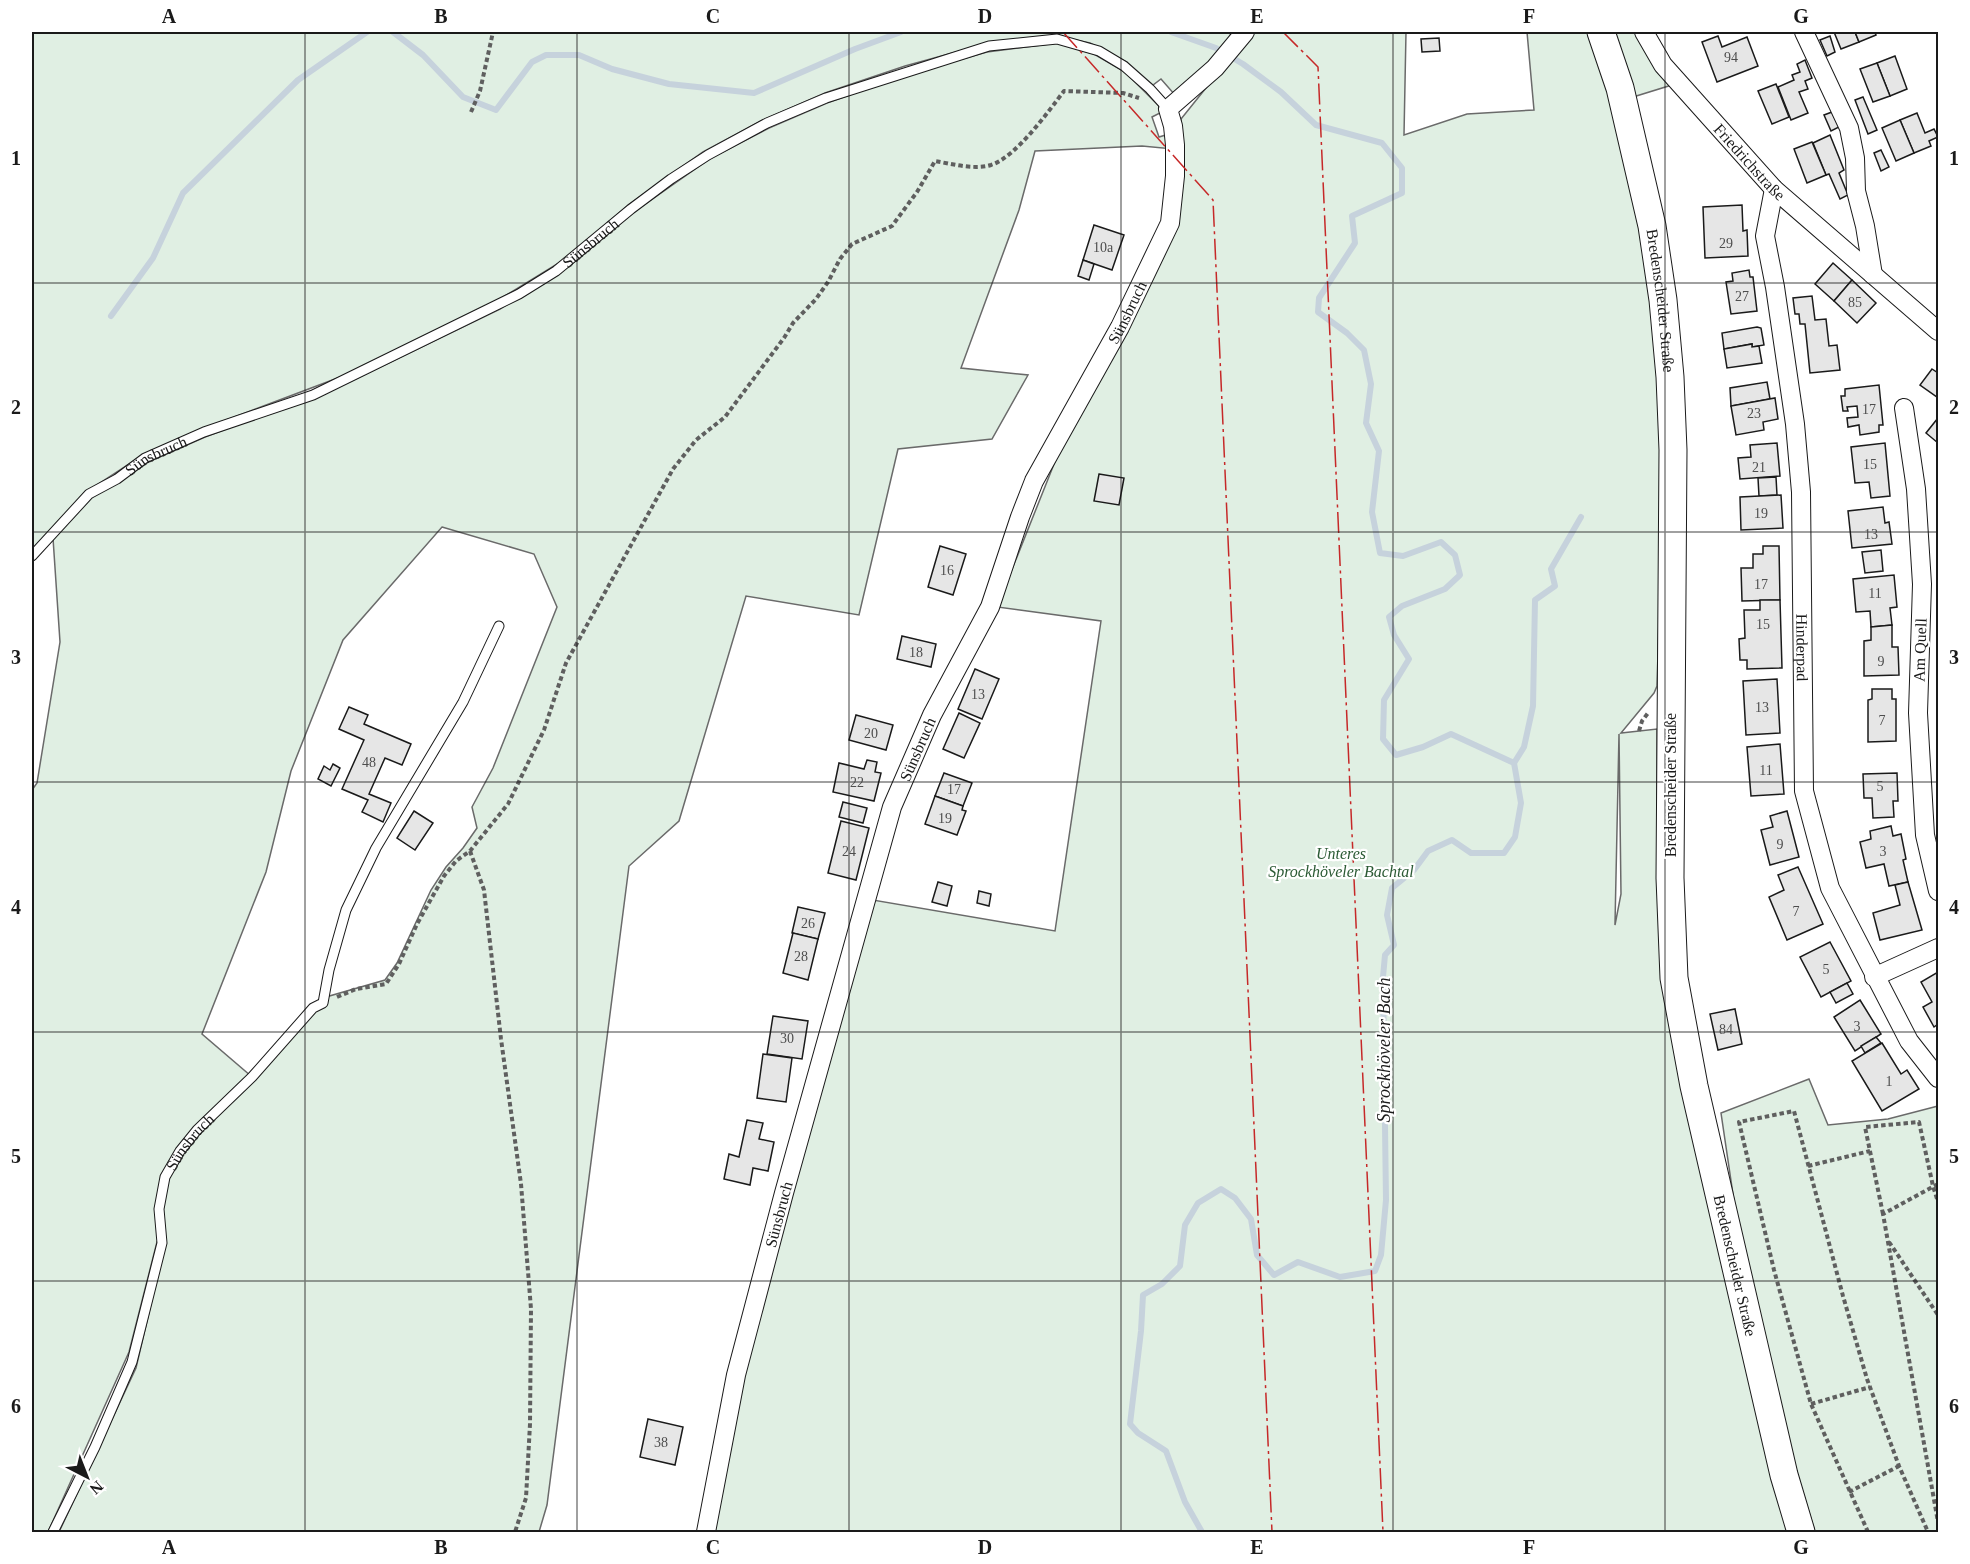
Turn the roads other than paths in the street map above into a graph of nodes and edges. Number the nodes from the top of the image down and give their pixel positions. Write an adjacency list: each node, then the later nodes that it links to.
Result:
1 (1245, 32): 5 (street)
2 (1601, 32): 18 (main road, Bredenscheider Straße)
3 (1644, 32): 6 (street, Friedrichstraße)
4 (1804, 32): 7 (street)
5 (1167, 107): 10 (lane, Sünsbruch); 17 (street, Sünsbruch)
6 (1774, 189): 7 (street, Friedrichstraße); 14 (street, Hinderpad)
7 (1873, 275): 8 (street, Friedrichstraße)
8 (1938, 331)
9 (1904, 408): 12 (street, Am Quell)
10 (32, 556)
11 (499, 626): 16 (lane, Sünsbruch)
12 (1938, 891)
13 (1938, 948): 14 (street)
14 (1874, 977): 15 (street, Hinderpad)
15 (1938, 1078)
16 (53, 1533)
17 (706, 1533)
18 (1801, 1533)

